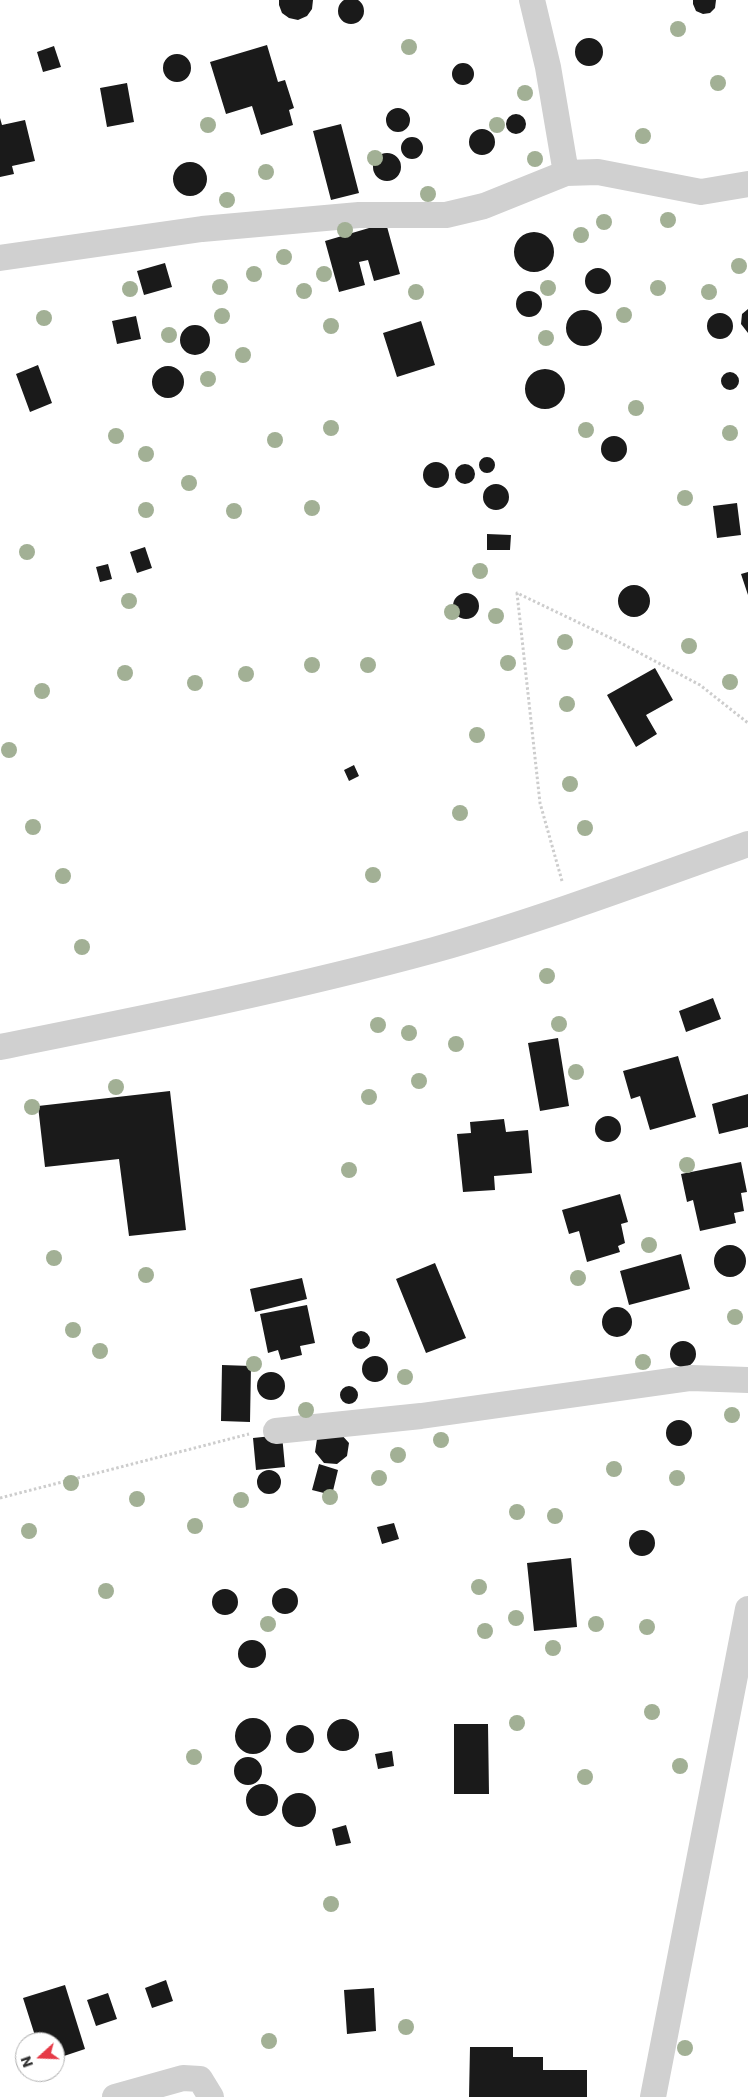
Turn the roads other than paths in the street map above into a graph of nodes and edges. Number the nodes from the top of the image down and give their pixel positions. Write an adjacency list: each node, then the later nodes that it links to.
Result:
1 (532, 0): 2 (street)
2 (566, 173): 3 (street); 4 (street)
3 (748, 184)
4 (0, 258)
5 (748, 844): 6 (street)
6 (0, 1047)
7 (748, 1380): 8 (street)
8 (276, 1431)
9 (748, 1609): 12 (street)
10 (115, 2097): 11 (street)
11 (211, 2097)
12 (653, 2097)

